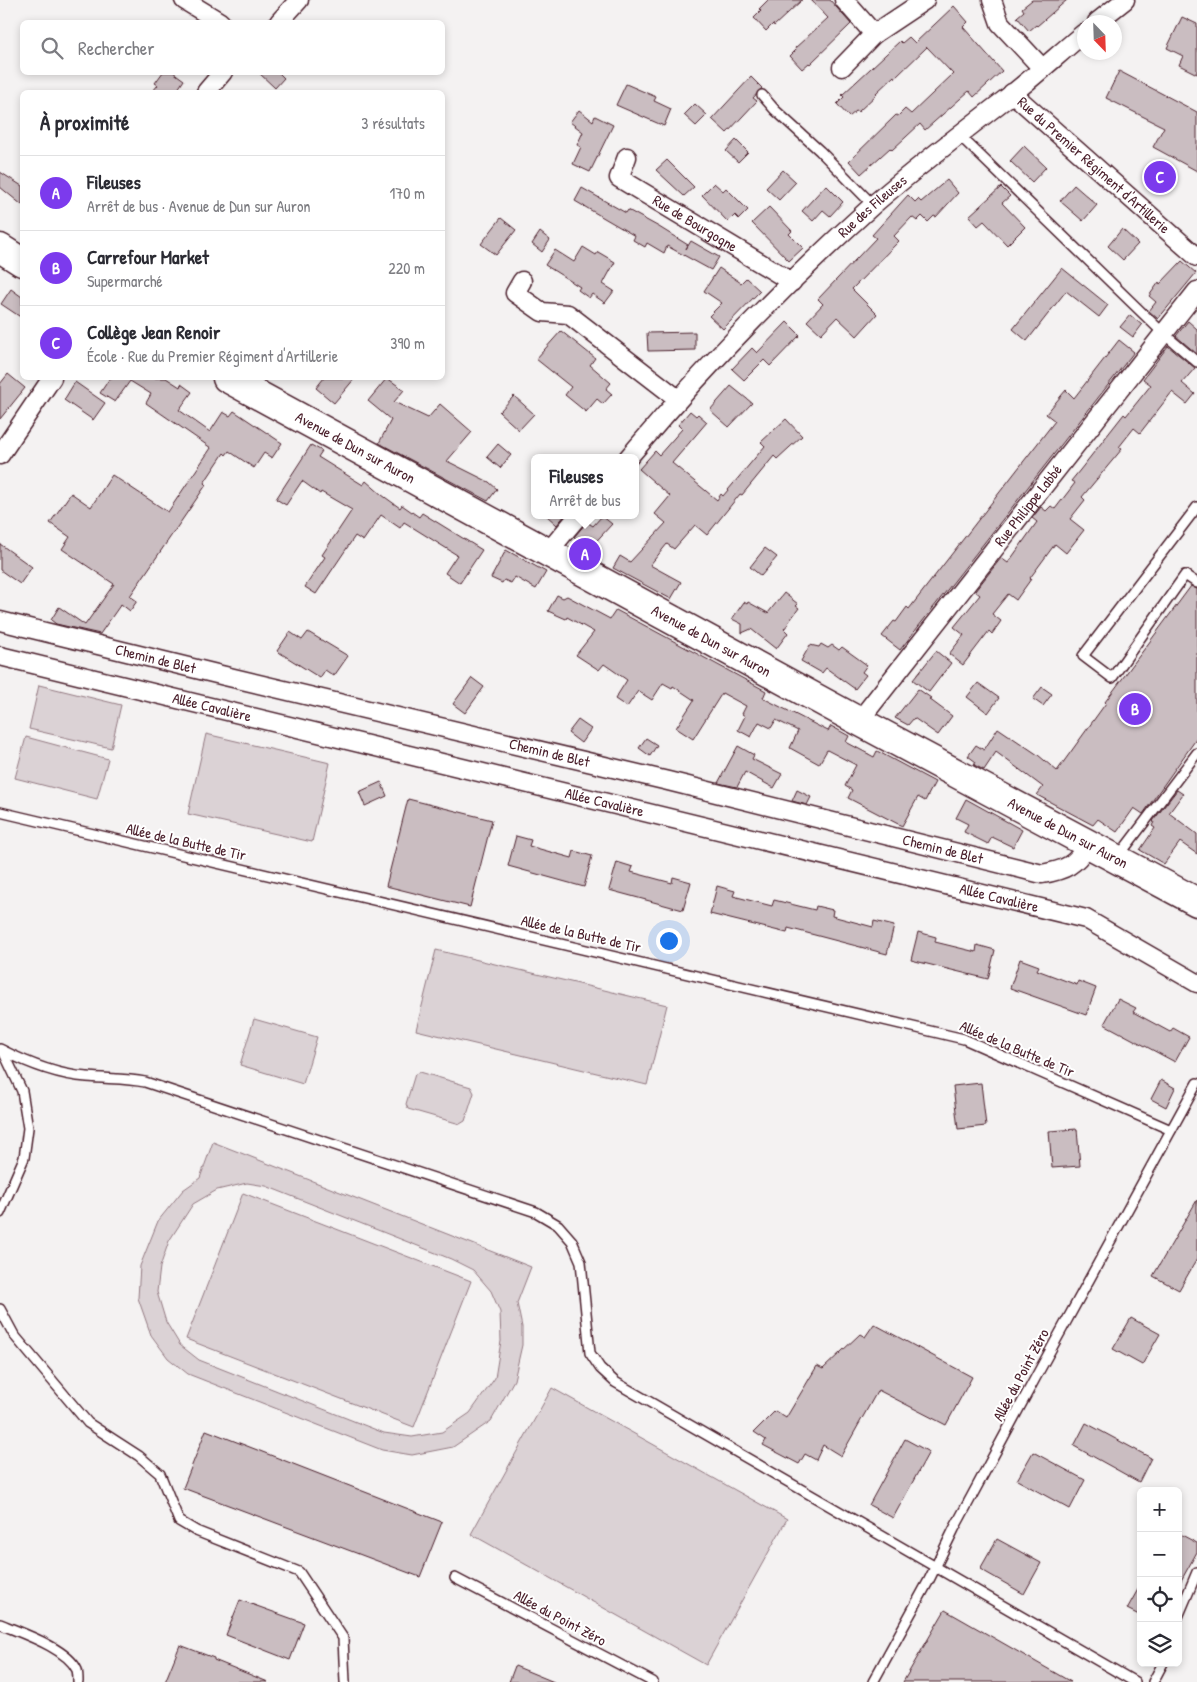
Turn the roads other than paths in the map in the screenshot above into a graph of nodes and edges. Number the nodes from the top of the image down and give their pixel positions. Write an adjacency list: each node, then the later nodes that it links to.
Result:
1 (184, 0): 8 (street)
2 (299, 0): 9 (street)
3 (844, 0): 10 (street)
4 (925, 0): 10 (street)
5 (992, 0): 13 (street)
6 (1125, 0): 7 (street)
7 (1106, 15)
8 (217, 20)
9 (281, 20)
10 (874, 34): 12 (street)
11 (1077, 39): 13 (street, Rue des Fileuses)
12 (842, 67)
13 (1042, 68): 16 (street, Rue des Fileuses)
14 (220, 75): 15 (street)
15 (208, 90)
16 (1012, 93): 18 (street, Rue des Fileuses); 22 (street, Rue du Premier Régiment d'Artillerie)
17 (762, 95): 20 (lane)
18 (958, 134): 20 (street, Rue des Fileuses); 27 (lane)
19 (627, 157): 25 (street, Rue de Bourgogne)
20 (873, 205): 25 (street, Rue des Fileuses)
21 (0, 248): 23 (main road)
22 (1197, 257)
23 (20, 261)
24 (522, 281): 31 (street)
25 (792, 282): 31 (street, Rue des Fileuses)
26 (1197, 292): 27 (street, Rue Philippe Labbé)
27 (1164, 334): 28 (lane); 40 (street, Rue Philippe Labbé)
28 (1197, 362)
29 (51, 380): 33 (street)
30 (231, 380): 36 (main road, Avenue de Dun sur Auron)
31 (678, 399): 32 (street, Rue des Fileuses)
32 (631, 454)
33 (0, 455)
34 (1197, 507): 37 (lane)
35 (576, 519): 36 (street)
36 (548, 552): 40 (main road, Avenue de Dun sur Auron)
37 (1197, 584)
38 (0, 621): 43 (street, Chemin de Blet)
39 (0, 656): 46 (street, Allée Cavalière)
40 (859, 721): 43 (main road, Avenue de Dun sur Auron)
41 (1197, 753): 44 (lane)
42 (0, 812): 49 (lane, Allée de la Butte de Tir)
43 (1088, 845): 44 (main road, Avenue de Dun sur Auron)
44 (1117, 860): 45 (main road, Avenue de Dun sur Auron)
45 (1197, 902)
46 (1197, 983)
47 (2, 1050): 50 (lane); 52 (lane)
48 (1197, 1083): 49 (lane, Allée du Point Zéro)
49 (1171, 1130): 52 (lane, Allée du Point Zéro)
50 (0, 1213)
51 (0, 1308): 59 (lane)
52 (935, 1567): 61 (lane, Allée du Point Zéro); 62 (lane)
53 (1197, 1572): 55 (lane)
54 (455, 1578): 60 (lane, Allée du Point Zéro)
55 (1182, 1608)
56 (0, 1624): 58 (lane)
57 (1161, 1667): 63 (lane)
58 (78, 1682)
59 (345, 1682)
60 (652, 1682)
61 (873, 1682)
62 (1136, 1682)
63 (1153, 1682)

